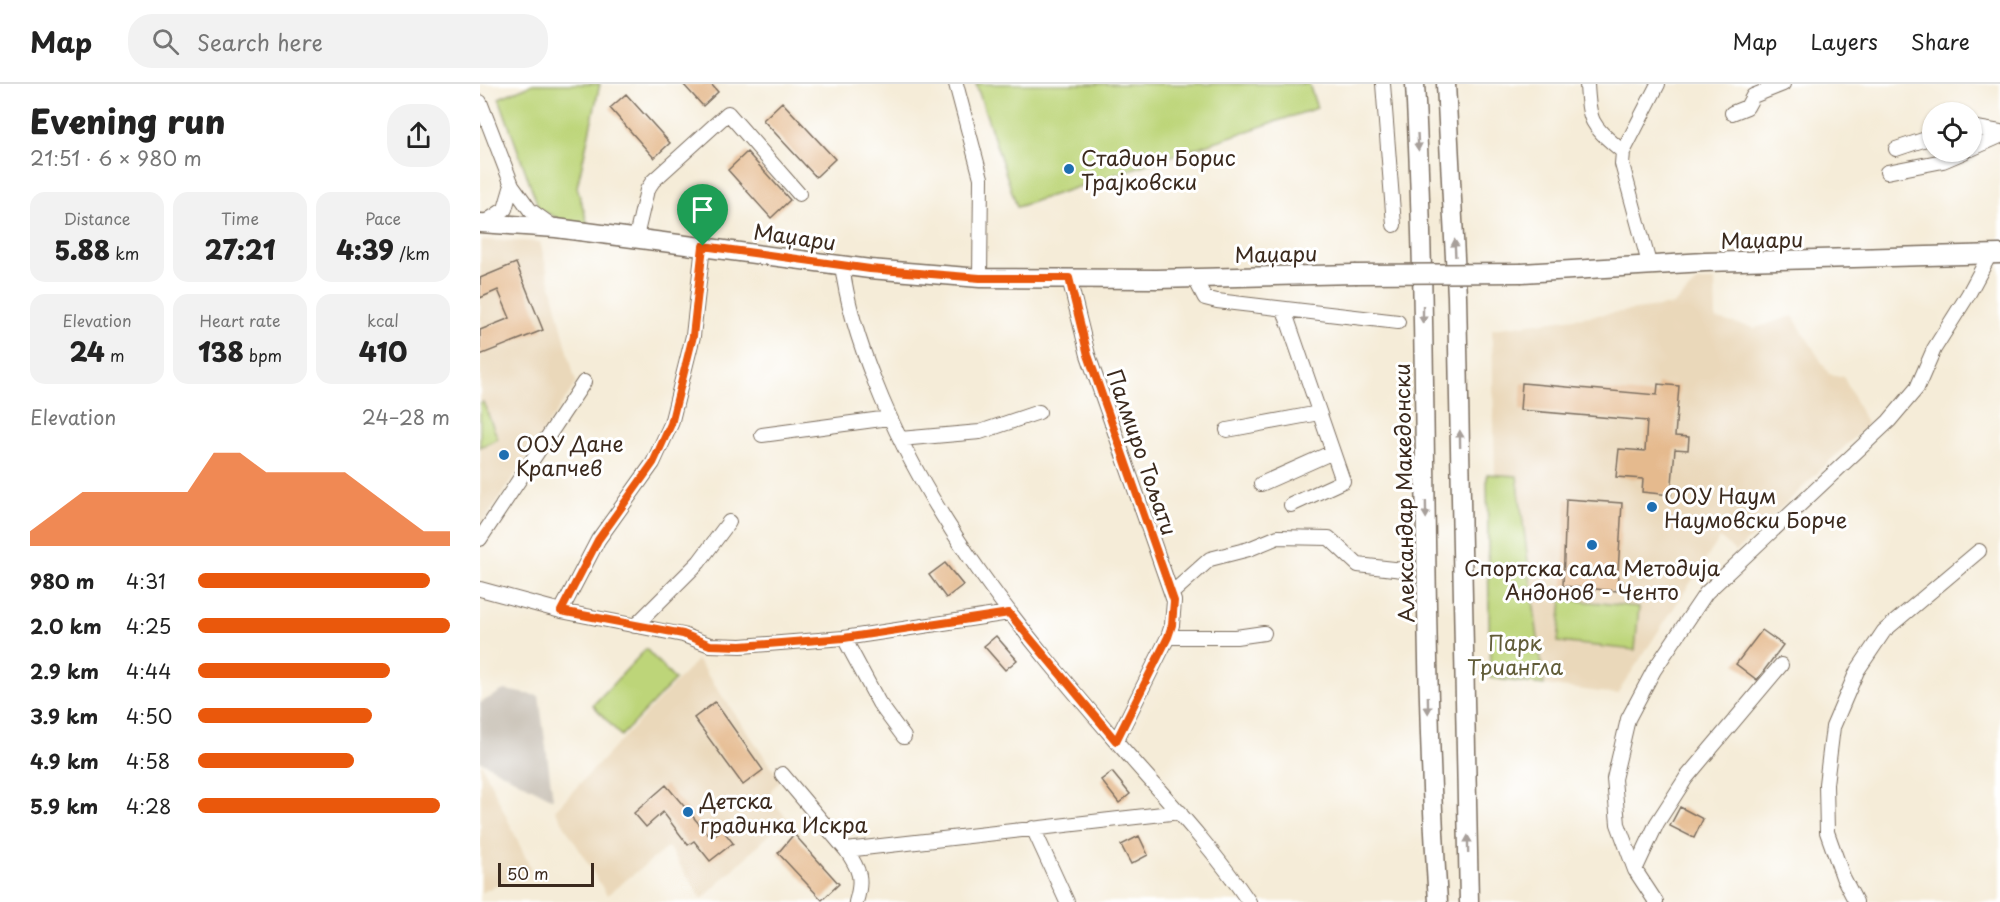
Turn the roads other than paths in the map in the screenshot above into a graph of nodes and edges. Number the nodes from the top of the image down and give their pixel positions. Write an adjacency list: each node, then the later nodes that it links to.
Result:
1 (956, 84): 29 (street)
2 (1383, 84): 21 (street)
3 (1415, 84): 66 (street, Александар Македонски, one-way to 66)
4 (1446, 84): 67 (street, one-way to 4)
5 (1587, 84): 15 (street)
6 (1658, 84): 15 (street)
7 (1783, 84): 9 (street)
8 (480, 102): 18 (street, Маџари)
9 (1732, 112)
10 (1982, 130): 11 (street)
11 (2000, 134): 13 (street)
12 (1922, 140): 14 (street)
13 (1982, 143)
14 (1896, 149)
15 (1623, 152): 27 (street)
16 (1938, 162): 17 (street)
17 (1887, 172)
18 (512, 185): 20 (street, Маџари); 22 (street, Маџари)
19 (799, 194): 23 (street)
20 (482, 223): 22 (street, Маџари)
21 (1394, 225)
22 (556, 228): 23 (street, Маџари)
23 (636, 237): 24 (street, Маџари)
24 (703, 246): 26 (street, Маџари); 49 (street)
25 (1995, 254): 27 (street, Маџари); 62 (street)
26 (842, 265): 29 (street, Маџари); 36 (street)
27 (1650, 267): 28 (street, Маџари, bridge)
28 (1194, 277): 30 (street, Маџари); 31 (street)
29 (980, 278): 30 (street, Маџари)
30 (1069, 278): 48 (street, Палмиро Тољати)
31 (1284, 310): 32 (street); 35 (street)
32 (1398, 322)
33 (584, 382): 44 (street)
34 (1039, 412): 39 (street)
35 (1319, 413): 37 (street); 40 (street)
36 (889, 418): 38 (street); 39 (street)
37 (1227, 430)
38 (762, 435)
39 (900, 440): 50 (street)
40 (1333, 452): 41 (street); 42 (street)
41 (1262, 484)
42 (1291, 505)
43 (729, 522): 51 (street)
44 (480, 539)
45 (1979, 551): 69 (street)
46 (1402, 570): 48 (street)
47 (480, 589): 49 (street)
48 (1172, 594): 53 (street, Палмиро Тољати)
49 (561, 611): 51 (street)
50 (1009, 613): 54 (street); 57 (street)
51 (635, 626): 54 (street)
52 (1264, 633): 53 (street)
53 (1168, 637): 57 (street, Палмиро Тољати)
54 (844, 638): 56 (street)
55 (1781, 665): 62 (street)
56 (904, 737)
57 (1116, 741): 59 (street)
58 (782, 774): 61 (street)
59 (1180, 812): 60 (street); 65 (street)
60 (1033, 828): 61 (street); 64 (street)
61 (846, 850): 63 (street)
62 (1635, 870): 68 (street)
63 (856, 902)
64 (1066, 902)
65 (1249, 902)
66 (1438, 902)
67 (1469, 902)
68 (1656, 902)
69 (1856, 902)

